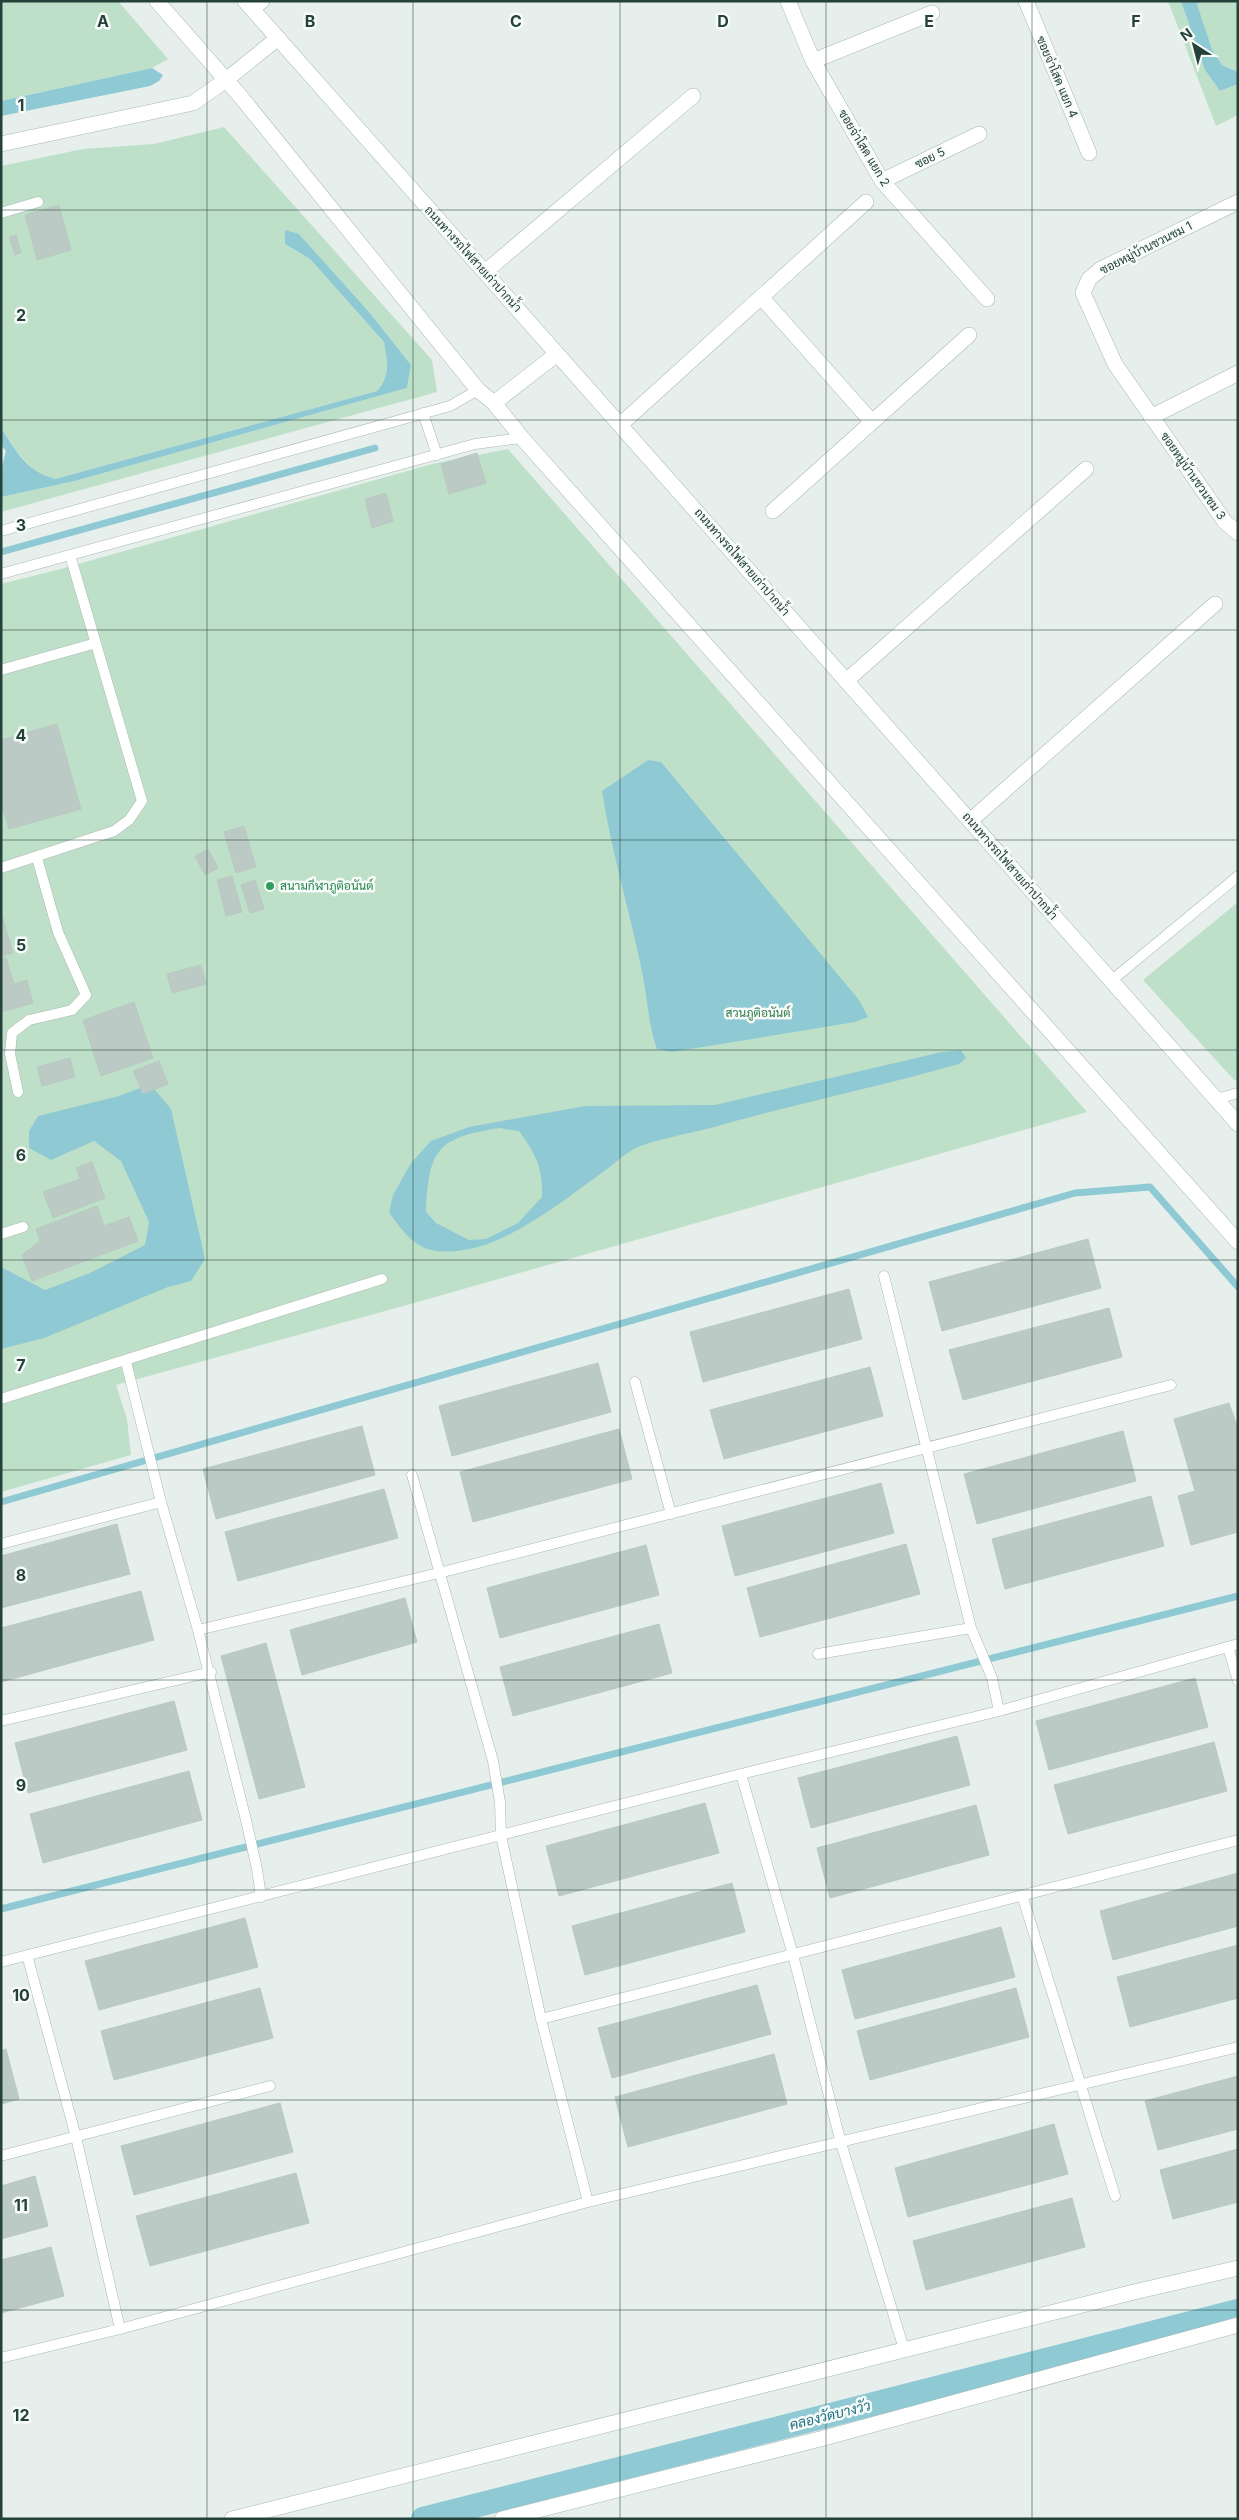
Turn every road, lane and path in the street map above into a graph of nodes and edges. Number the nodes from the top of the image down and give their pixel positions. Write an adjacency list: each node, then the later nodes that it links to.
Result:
1 (157, 1): 8 (street)
2 (788, 1): 7 (street, ซอยจ่าโสด แยก 2)
3 (1026, 1): 12 (street, ซอยจ่าโสด แยก 4)
4 (253, 4): 6 (street, ถนนทางรถไฟสายเก่าปากน้ำ)
5 (932, 13): 7 (street)
6 (278, 38): 8 (street); 18 (street, ถนนทางรถไฟสายเก่าปากน้ำ)
7 (813, 61): 13 (street, ซอยจ่าโสด แยก 2)
8 (226, 80): 11 (street); 24 (street)
9 (693, 96): 18 (street)
10 (979, 134): 13 (street, ซอย 5)
11 (1, 144)
12 (1089, 153)
13 (882, 181): 20 (street, ซอยจ่าโสด แยก 2)
14 (38, 202): 17 (lane)
15 (866, 202): 19 (street)
16 (1238, 202): 27 (street, ซอยหมู่บ้านชวนชม 1)
17 (1, 213)
18 (485, 272): 22 (street, ถนนทางรถไฟสายเก่าปากน้ำ)
19 (762, 298): 28 (street); 29 (street)
20 (987, 299)
21 (969, 335): 28 (street)
22 (557, 354): 25 (street); 29 (street, ถนนทางรถไฟสายเก่าปากน้ำ)
23 (1238, 373): 27 (street)
24 (478, 390): 25 (street); 26 (lane)
25 (494, 404): 30 (street)
26 (423, 413): 31 (lane); 34 (lane)
27 (1151, 416): 35 (street, ซอยหมู่บ้านชวนชม 3)
28 (872, 422): 33 (street)
29 (620, 424): 41 (street, ถนนทางรถไฟสายเก่าปากน้ำ)
30 (522, 438): 31 (lane); 53 (street)
31 (436, 455): 36 (lane)
32 (1086, 469): 41 (street)
33 (772, 511)
34 (1, 531)
35 (1238, 533)
36 (70, 555): 37 (lane); 39 (lane)
37 (1, 574)
38 (1215, 604): 42 (street)
39 (96, 643): 40 (lane); 43 (lane)
40 (1, 670)
41 (846, 681): 42 (street, ถนนทางรถไฟสายเก่าปากน้ำ)
42 (970, 821): 46 (street, ถนนทางรถไฟสายเก่าปากน้ำ)
43 (37, 858): 44 (lane); 47 (lane)
44 (1, 868)
45 (1238, 876): 46 (lane)
46 (1111, 981): 49 (street, ถนนทางรถไฟสายเก่าปากน้ำ)
47 (18, 1092)
48 (1238, 1092): 49 (lane)
49 (1216, 1099): 50 (street, ถนนทางรถไฟสายเก่าปากน้ำ)
50 (1238, 1124)
51 (23, 1227): 52 (lane)
52 (1, 1234)
53 (1238, 1242)
54 (884, 1276): 60 (lane)
55 (382, 1279): 56 (lane)
56 (126, 1362): 59 (lane); 62 (lane)
57 (635, 1382): 63 (lane)
58 (1171, 1385): 60 (lane)
59 (1, 1399)
60 (927, 1448): 63 (lane); 66 (lane)
61 (412, 1475): 65 (lane)
62 (161, 1502): 64 (lane); 67 (lane)
63 (671, 1514): 65 (lane)
64 (1, 1544)
65 (439, 1573): 67 (lane); 75 (lane)
66 (971, 1628): 69 (lane); 72 (lane)
67 (198, 1630): 70 (lane)
68 (1233, 1646): 71 (lane); 72 (lane)
69 (818, 1654)
70 (211, 1672): 73 (lane); 78 (lane)
71 (1238, 1681)
72 (999, 1711): 74 (lane)
73 (1, 1721)
74 (741, 1774): 75 (lane); 80 (lane)
75 (501, 1836): 78 (lane); 82 (lane)
76 (1238, 1840): 77 (lane)
77 (1022, 1895): 80 (lane); 85 (lane)
78 (261, 1897): 79 (lane)
79 (27, 1955): 81 (lane); 86 (lane)
80 (793, 1955): 82 (lane); 87 (lane)
81 (1, 1962)
82 (541, 2019): 90 (lane)
83 (1238, 2046): 85 (lane)
84 (270, 2086): 86 (lane)
85 (1080, 2086): 87 (lane); 89 (lane)
86 (76, 2137): 88 (lane); 93 (lane)
87 (841, 2143): 90 (lane); 94 (lane)
88 (1, 2156)
89 (1115, 2196)
90 (588, 2202): 93 (lane)
91 (1238, 2268): 94 (street)
92 (1238, 2325): 97 (street)
93 (120, 2329): 95 (lane)
94 (904, 2349): 96 (street)
95 (1, 2358)
96 (232, 2519)
97 (502, 2519)

